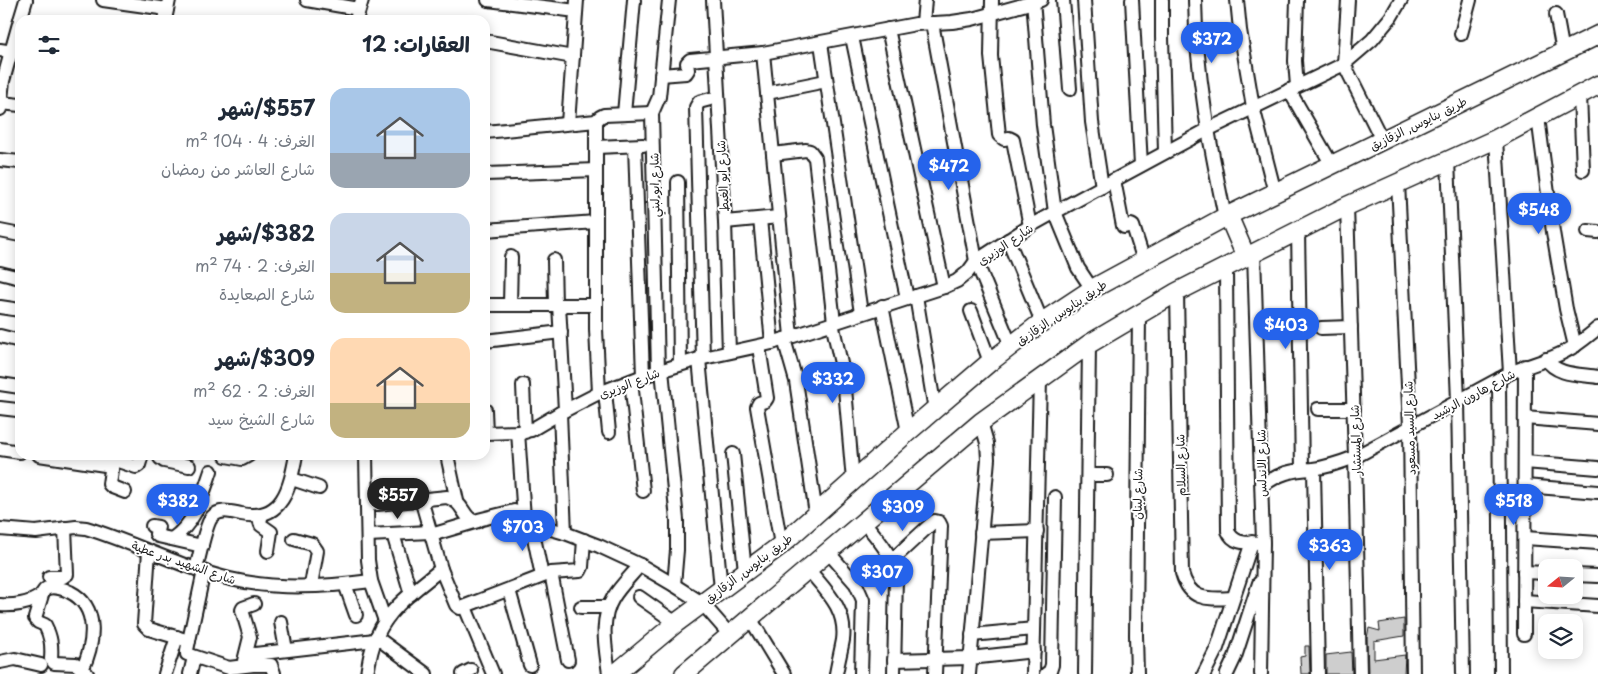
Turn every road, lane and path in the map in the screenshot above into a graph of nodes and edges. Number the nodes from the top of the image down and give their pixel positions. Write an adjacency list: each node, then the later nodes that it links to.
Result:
1 (26, 0): 26 (street)
2 (103, 0): 23 (street)
3 (307, 0): 22 (street)
4 (488, 0): 21 (street)
5 (634, 0): 54 (street)
6 (669, 0): 41 (street, شارع ابو لبني)
7 (713, 0): 39 (street, شارع ابو الغيط)
8 (925, 0): 27 (street)
9 (992, 0): 24 (street)
10 (1063, 0): 45 (street)
11 (1084, 0): 78 (street)
12 (1132, 0): 70 (street)
13 (1162, 0): 65 (street)
14 (1195, 0): 58 (street)
15 (1237, 0): 51 (street)
16 (1297, 0): 44 (street)
17 (1348, 0): 40 (street)
18 (1401, 0): 40 (street, شارع الوزيرى)
19 (1470, 0): 29 (street)
20 (1036, 1): 24 (street); 81 (street)
21 (577, 5): 38 (street)
22 (360, 13)
23 (167, 14)
24 (991, 14): 27 (street); 87 (street)
25 (1556, 14): 36 (street)
26 (22, 15)
27 (928, 23): 28 (street); 96 (street)
28 (888, 29): 32 (street); 101 (street)
29 (1461, 34)
30 (1598, 36): 36 (main road, طريق بنايوس, الزقازيق)
31 (15, 37): 35 (street)
32 (852, 37): 34 (street); 104 (street)
33 (490, 42): 38 (street)
34 (821, 43): 37 (street); 42 (street)
35 (10, 51): 48 (street)
36 (1563, 52): 61 (main road, طريق بنايوس, الزقازيق)
37 (763, 53): 39 (street); 46 (street)
38 (573, 57): 57 (street)
39 (716, 57): 41 (street); 49 (street, شارع ابو الغيط)
40 (1344, 64): 44 (street, شارع الوزيرى); 61 (street)
41 (661, 75): 53 (street, شارع ابو لبني)
42 (826, 82): 46 (street); 113 (street)
43 (1598, 85): 47 (main road)
44 (1293, 88): 51 (street, شارع الوزيرى); 71 (street)
45 (1070, 89)
46 (767, 93): 66 (street)
47 (1580, 94): 55 (main road); 73 (street)
48 (1, 95): 50 (street); 52 (street)
49 (718, 97): 86 (street, شارع ابو الغيط); 129 (street)
50 (15, 102)
51 (1253, 107): 58 (street, شارع الوزيرى); 79 (street)
52 (0, 109)
53 (652, 112): 54 (street); 62 (street, شارع ابو لبني)
54 (624, 114): 56 (street)
55 (1538, 117): 60 (main road); 127 (street)
56 (596, 122): 57 (street); 64 (street)
57 (568, 123): 59 (street)
58 (1207, 130): 65 (street, شارع الوزيرى); 82 (street)
59 (490, 131)
60 (1496, 139): 68 (main road); 135 (street)
61 (1382, 140): 71 (main road, طريق بنايوس, الزقازيق)
62 (653, 145): 63 (street); 134 (street, شارع ابو لبني)
63 (635, 146): 64 (street); 137 (street)
64 (596, 147): 72 (street)
65 (1165, 152): 70 (street, شارع الوزيرى)
66 (773, 154): 83 (street); 115 (street)
67 (0, 160): 69 (street)
68 (1448, 160): 77 (main road); 143 (street)
69 (15, 162)
70 (1141, 165): 75 (street, شارع الوزيرى)
71 (1332, 165): 79 (main road, طريق بنايوس, الزقازيق)
72 (596, 170): 74 (street); 85 (street)
73 (1583, 170)
74 (490, 174)
75 (1114, 180): 78 (street, شارع الوزيرى); 97 (street)
76 (678, 182): 132 (street)
77 (1398, 183): 80 (main road); 153 (street, شارع السيد مسعود)
78 (1102, 187): 81 (street, شارع الوزيرى)
79 (1275, 193): 82 (main road, طريق بنايوس, الزقازيق)
80 (1347, 206): 90 (main road); 117 (street, شارع المستشار)
81 (1055, 212): 87 (street, شارع الوزيرى); 102 (street)
82 (1226, 216): 93 (main road); 97 (main road, طريق بنايوس, الزقازيق)
83 (779, 217): 84 (street); 124 (street)
84 (760, 219): 86 (street); 124 (street)
85 (596, 222): 88 (street); 108 (street)
86 (725, 222): 128 (street, شارع ابو الغيط)
87 (1030, 226): 92 (street, شارع الوزيرى)
88 (490, 230)
89 (0, 231): 91 (street)
90 (1298, 231): 93 (main road); 174 (street)
91 (15, 234)
92 (1008, 240): 96 (street, شارع الوزيرى); 116 (street)
93 (1250, 255): 98 (main road); 180 (street, شارع الاندلس)
94 (511, 257): 106 (street)
95 (554, 260): 107 (street)
96 (976, 260): 101 (street, شارع الوزيرى); 126 (street)
97 (1144, 261): 102 (main road, طريق بنايوس, الزقازيق)
98 (1226, 268): 103 (main road); 208 (street)
99 (0, 273): 100 (street)
100 (15, 277)
101 (944, 286): 104 (street, شارع الوزيرى)
102 (1092, 289): 116 (main road, طريق بنايوس, الزقازيق)
103 (1177, 292): 114 (main road); 237 (street, شارع السلام)
104 (911, 297): 109 (street, شارع الوزيرى); 148 (street)
105 (490, 305): 106 (street)
106 (510, 305): 107 (street)
107 (557, 305): 108 (street); 119 (street)
108 (596, 305): 142 (street)
109 (882, 306): 113 (street, شارع الوزيرى); 156 (street)
110 (0, 307): 111 (street)
111 (15, 309)
112 (971, 311): 131 (street)
113 (861, 313): 115 (street, شارع الوزيرى)
114 (1139, 313): 125 (main road); 287 (street, شارع لبنان)
115 (833, 322): 124 (street, شارع الوزيرى); 179 (street)
116 (1042, 322): 126 (main road, طريق بنايوس, الزقازيق)
117 (1351, 327): 118 (street); 146 (street, شارع المستشار)
118 (1321, 328)
119 (560, 332): 123 (street); 149 (street)
120 (1595, 334): 127 (street, شارع هارون الرشيد)
121 (0, 336): 122 (street)
122 (15, 340)
123 (490, 340)
124 (776, 341): 128 (street, شارع الوزيرى); 191 (street); 210 (street)
125 (1089, 344): 138 (main road); 176 (street)
126 (1011, 346): 131 (main road, طريق بنايوس, الزقازيق)
127 (1575, 346): 130 (street, شارع هارون الرشيد)
128 (729, 352): 129 (street, شارع الوزيرى)
129 (701, 359): 132 (street, شارع الوزيرى); 232 (street)
130 (1546, 359): 133 (street, شارع هارون الرشيد); 136 (street)
131 (990, 362): 148 (main road, طريق بنايوس, الزقازيق)
132 (680, 364): 134 (street, شارع الوزيرى)
133 (1525, 366): 135 (street, شارع هارون الرشيد); 150 (street)
134 (660, 371): 137 (street, شارع الوزيرى); 231 (street, شارع ابو لبني)
135 (1505, 376): 143 (street, شارع هارون الرشيد); 295 (street)
136 (1598, 377)
137 (637, 378): 142 (street, شارع الوزيرى); 183 (street)
138 (1040, 379): 151 (main road); 198 (street)
139 (0, 384): 141 (street)
140 (523, 385): 154 (street)
141 (15, 387)
142 (602, 392): 149 (street, شارع الوزيرى); 155 (street)
143 (1458, 401): 153 (street, شارع هارون الرشيد); 294 (street)
144 (0, 408): 147 (street)
145 (1318, 409): 146 (street)
146 (1354, 409): 161 (street, شارع المستشار)
147 (15, 410)
148 (934, 410): 156 (main road, طريق بنايوس, الزقازيق)
149 (562, 411): 154 (street, شارع الوزيرى); 200 (street)
150 (1525, 418): 152 (street); 171 (street)
151 (981, 422): 194 (main road); 201 (street)
152 (1598, 424)
153 (1410, 426): 161 (street, شارع هارون الرشيد); 293 (street, شارع السيد مسعود)
154 (521, 432): 157 (street, شارع الوزيرى); 192 (street)
155 (609, 432)
156 (908, 432): 179 (main road, طريق بنايوس, الزقازيق)
157 (490, 433)
158 (0, 449): 159 (street)
159 (15, 451)
160 (733, 454): 220 (street)
161 (1355, 457): 174 (street, شارع هارون الرشيد); 292 (street, شارع المستشار)
162 (72, 460): 163 (street)
163 (113, 460)
164 (115, 460): 184 (street)
165 (118, 460): 166 (street)
166 (140, 460)
167 (163, 460): 172 (street)
168 (295, 460): 178 (street)
169 (366, 460): 189 (street)
170 (448, 460): 188 (street)
171 (1525, 462): 173 (street); 181 (street)
172 (190, 466)
173 (1598, 468)
174 (1308, 469): 180 (street, شارع هارون الرشيد); 291 (street)
175 (211, 471): 205 (street)
176 (1088, 475): 177 (street); 286 (street)
177 (1107, 475)
178 (292, 479): 182 (street); 190 (street)
179 (853, 481): 191 (main road, طريق بنايوس, الزقازيق)
180 (1262, 486): 208 (street, شارع الاندلس)
181 (1525, 486): 185 (street); 204 (street)
182 (319, 488)
183 (643, 491)
184 (125, 492)
185 (1598, 492)
186 (1055, 496): 285 (street)
187 (421, 499): 188 (street); 189 (street); 199 (street)
188 (457, 501): 193 (street)
189 (367, 505): 203 (street)
190 (262, 514): 211 (street); 213 (street)
191 (816, 514): 210 (main road, طريق بنايوس, الزقازيق)
192 (527, 520): 193 (street); 200 (street); 224 (street)
193 (478, 521): 199 (street)
194 (864, 522): 214 (main road); 215 (street)
195 (152, 526): 205 (street)
196 (65, 528): 197 (street, شارع الشهيد بدر عطية); 212 (street, شارع الشهيد بدر عطية); 227 (street)
197 (0, 529)
198 (1037, 531): 201 (street); 251 (street)
199 (431, 533): 202 (street); 218 (street)
200 (565, 533): 207 (street)
201 (981, 533): 254 (street)
202 (393, 534): 203 (street); 234 (street)
203 (368, 535): 228 (street)
204 (1525, 538): 209 (street); 222 (street)
205 (172, 539): 211 (street)
206 (294, 540): 230 (street)
207 (584, 540): 216 (street); 224 (street)
208 (1258, 542): 221 (street, شارع الاندلس); 237 (street)
209 (1598, 543)
210 (781, 545): 220 (main road, طريق بنايوس, الزقازيق)
211 (202, 546): 219 (street)
212 (148, 551): 219 (street, شارع الشهيد بدر عطية); 256 (street)
213 (268, 551)
214 (828, 552): 217 (main road); 280 (street)
215 (892, 560): 261 (street); 264 (street)
216 (640, 565): 231 (street); 245 (street)
217 (808, 568): 247 (main road); 279 (street)
218 (441, 569): 234 (street); 243 (street)
219 (200, 570): 230 (street, شارع الشهيد بدر عطية); 256 (street)
220 (745, 571): 232 (main road, طريق بنايوس, الزقازيق)
221 (1263, 571): 289 (street); 290 (street, شارع الاندلس)
222 (1524, 572): 223 (street); 238 (street)
223 (1538, 573)
224 (547, 575): 233 (street); 263 (street)
225 (1583, 575): 226 (street)
226 (1598, 576)
227 (49, 577)
228 (371, 581): 229 (street, شارع الشهيد بدر عطية); 248 (street)
229 (345, 584): 230 (street, شارع الشهيد بدر عطية); 246 (street)
230 (312, 585)
231 (674, 585): 239 (street)
232 (721, 589): 239 (main road, طريق بنايوس, الزقازيق)
233 (508, 590): 243 (street); 267 (street)
234 (411, 594): 248 (street)
235 (42, 595): 240 (street); 268 (street); 268 (street)
236 (639, 597): 250 (street)
237 (1233, 598): 288 (street)
238 (1524, 601): 242 (street); 252 (street)
239 (702, 603): 250 (main road, طريق بنايوس, الزقازيق); 253 (street)
240 (0, 604)
241 (254, 604): 262 (street)
242 (1598, 606)
243 (466, 607): 274 (street)
244 (581, 607): 245 (street)
245 (608, 607): 275 (street)
246 (356, 615)
247 (750, 618): 253 (main road); 278 (street)
248 (385, 621): 255 (street)
249 (281, 622): 257 (street)
250 (676, 623): 276 (main road, طريق بنايوس, الزقازيق)
251 (1034, 629): 254 (street); 258 (street)
252 (1524, 634)
253 (730, 635): 277 (main road)
254 (972, 635): 260 (street)
255 (376, 638): 257 (street); 272 (street); 273 (street)
256 (183, 639): 259 (street); 270 (street)
257 (286, 650): 262 (street)
258 (1034, 651): 260 (street); 284 (street)
259 (192, 656): 262 (street); 271 (street)
260 (970, 658): 261 (street); 283 (street)
261 (935, 659): 264 (street); 282 (street)
262 (245, 660): 269 (street)
263 (568, 660)
264 (894, 660): 281 (street)
265 (0, 662): 266 (street)
266 (41, 665)
267 (530, 665)
268 (84, 672)
269 (274, 672)
270 (165, 674)
271 (190, 674)
272 (367, 674)
273 (426, 674)
274 (493, 674)
275 (610, 674)
276 (615, 674)
277 (684, 674)
278 (784, 674)
279 (836, 674)
280 (861, 674)
281 (894, 674)
282 (935, 674)
283 (969, 674)
284 (1033, 674)
285 (1046, 674)
286 (1085, 674)
287 (1137, 674)
288 (1204, 674)
289 (1227, 674)
290 (1261, 674)
291 (1318, 674)
292 (1360, 674)
293 (1413, 674)
294 (1463, 674)
295 (1501, 674)

